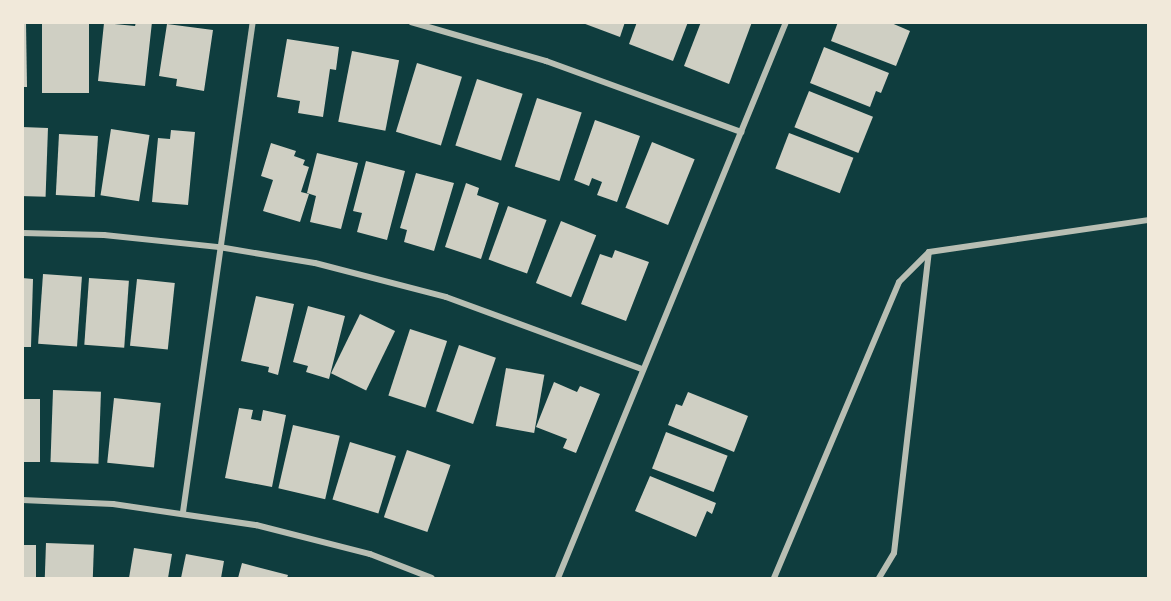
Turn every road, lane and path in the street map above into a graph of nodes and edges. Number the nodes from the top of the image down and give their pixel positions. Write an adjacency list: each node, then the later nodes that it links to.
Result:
1 (253, 22): 7 (street)
2 (411, 22): 4 (street)
3 (786, 22): 4 (street)
4 (741, 132): 9 (street)
5 (1149, 220): 8 (street)
6 (22, 233): 7 (street)
7 (219, 247): 9 (street); 11 (street)
8 (929, 252): 14 (street); 15 (street)
9 (642, 369): 13 (street)
10 (22, 500): 11 (street)
11 (183, 512): 12 (street)
12 (432, 579)
13 (558, 579)
14 (774, 579)
15 (879, 579)

